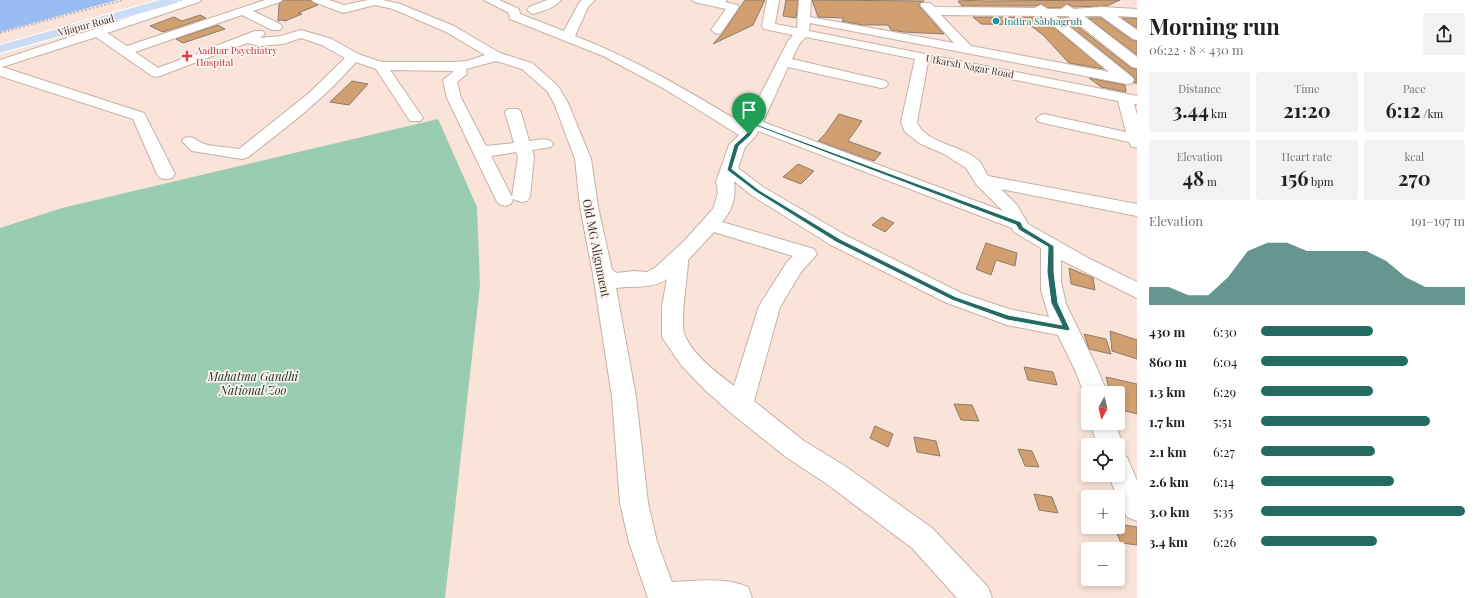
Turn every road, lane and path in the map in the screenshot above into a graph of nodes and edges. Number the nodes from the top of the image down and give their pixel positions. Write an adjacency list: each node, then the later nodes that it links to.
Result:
1 (123, 0): 29 (path)
2 (149, 0): 34 (main road, Vijapur Road)
3 (172, 0): 35 (main road, Vijapur Road)
4 (195, 0): 28 (street)
5 (276, 0): 20 (street)
6 (318, 0): 18 (street, Old MG Alignment)
7 (490, 0): 32 (street)
8 (555, 0): 19 (street)
9 (589, 0): 32 (street)
10 (698, 0): 17 (street)
11 (773, 0): 30 (street, Utkarsh Nagar Road)
12 (805, 0): 26 (street)
13 (922, 0): 21 (street)
14 (1030, 0): 22 (street)
15 (1055, 0): 24 (street)
16 (1085, 0): 23 (street)
17 (720, 2): 27 (street)
18 (401, 3): 38 (street, Old MG Alignment)
19 (533, 10)
20 (243, 11): 33 (street); 37 (street)
21 (932, 11): 22 (street); 36 (street)
22 (1044, 12): 24 (street); 48 (street)
23 (1103, 12): 24 (street); 25 (street); 31 (street)
24 (1071, 13): 43 (street)
25 (1137, 13)
26 (805, 18): 30 (street); 36 (street)
27 (717, 30)
28 (97, 32): 37 (street); 42 (street)
29 (0, 33)
30 (803, 33): 40 (street, Utkarsh Nagar Road); 41 (street)
31 (1136, 34)
32 (568, 37): 52 (street)
33 (245, 39): 37 (street); 39 (street)
34 (0, 41)
35 (0, 49)
36 (967, 50): 48 (street)
37 (126, 51)
38 (495, 56): 45 (street); 66 (street, Old MG Alignment)
39 (353, 57): 44 (street); 54 (street)
40 (922, 57): 48 (street, Utkarsh Nagar Road); 60 (street)
41 (786, 62): 47 (street); 52 (street)
42 (0, 64)
43 (1137, 64)
44 (381, 66): 45 (street); 50 (street)
45 (459, 67): 57 (street)
46 (0, 71): 59 (street)
47 (881, 84)
48 (1131, 92): 53 (street)
49 (513, 112): 56 (street)
50 (415, 118)
51 (1044, 119): 53 (street)
52 (752, 129): 58 (street); 62 (street)
53 (1137, 140)
54 (190, 141)
55 (545, 144): 56 (street)
56 (522, 147): 57 (street); 57 (street)
57 (480, 152)
58 (730, 170): 63 (street); 68 (street)
59 (166, 174)
60 (982, 180): 61 (street); 62 (street)
61 (1137, 210)
62 (1019, 224): 64 (street)
63 (710, 225): 65 (street); 70 (street)
64 (1051, 246): 67 (street); 68 (street)
65 (678, 259): 66 (street); 70 (street)
66 (603, 274): 73 (street, Old MG Alignment)
67 (1137, 291)
68 (1067, 329): 69 (street)
69 (1093, 386)
70 (740, 406): 75 (street)
71 (1124, 482): 72 (street)
72 (1137, 508)
73 (663, 598): 74 (street)
74 (737, 598)
75 (978, 598)

